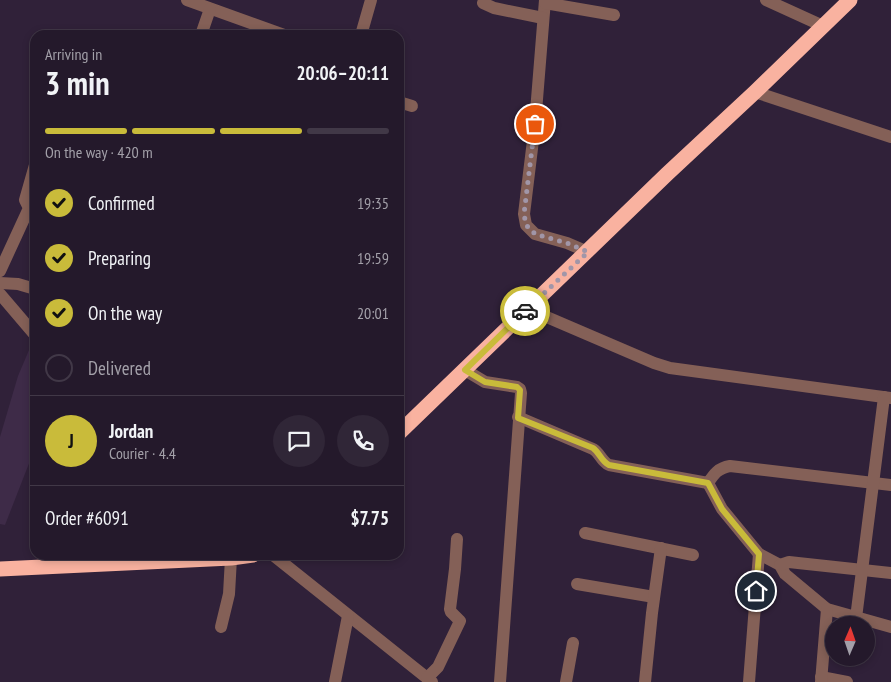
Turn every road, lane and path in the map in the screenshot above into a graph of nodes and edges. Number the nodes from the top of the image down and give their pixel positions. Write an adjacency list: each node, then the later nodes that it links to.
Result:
1 (188, 0): 7 (street)
2 (371, 0): 13 (street)
3 (766, 0): 10 (street)
4 (850, 0): 10 (highway)
5 (545, 1): 8 (street); 9 (street)
6 (483, 3): 9 (street)
7 (210, 9): 11 (street); 12 (street)
8 (614, 15)
9 (544, 18): 19 (street)
10 (823, 26): 14 (highway)
11 (203, 30)
12 (270, 30)
13 (362, 30)
14 (755, 92): 17 (street); 19 (highway)
15 (404, 104): 16 (street)
16 (412, 106)
17 (891, 137)
18 (30, 182): 20 (street)
19 (588, 252): 24 (highway)
20 (0, 271)
21 (0, 284): 22 (street)
22 (30, 287)
23 (0, 294): 25 (street)
24 (528, 309): 26 (highway); 27 (street)
25 (30, 329)
26 (465, 370): 28 (street); 29 (highway)
27 (888, 398): 31 (street)
28 (518, 418): 30 (street); 58 (street)
29 (404, 429)
30 (708, 483): 31 (street); 36 (street)
31 (873, 483): 32 (street); 43 (street)
32 (891, 485)
33 (585, 532): 35 (street)
34 (457, 539): 56 (street)
35 (661, 548): 37 (street); 46 (street)
36 (759, 554): 41 (street); 61 (street)
37 (692, 555)
38 (177, 560): 42 (highway)
39 (235, 560): 52 (street)
40 (279, 560): 48 (street)
41 (780, 565): 43 (street); 47 (street)
42 (0, 569)
43 (862, 570): 44 (street); 50 (street)
44 (891, 574)
45 (577, 584): 46 (street)
46 (654, 597): 60 (street)
47 (827, 610): 49 (street); 55 (street)
48 (348, 616): 56 (street); 57 (street)
49 (849, 616)
50 (856, 616)
51 (875, 623): 53 (street)
52 (221, 627)
53 (891, 627)
54 (573, 643): 59 (street)
55 (821, 679): 62 (street)
56 (430, 680)
57 (335, 682)
58 (500, 682)
59 (566, 682)
60 (645, 682)
61 (749, 682)
62 (847, 682)

